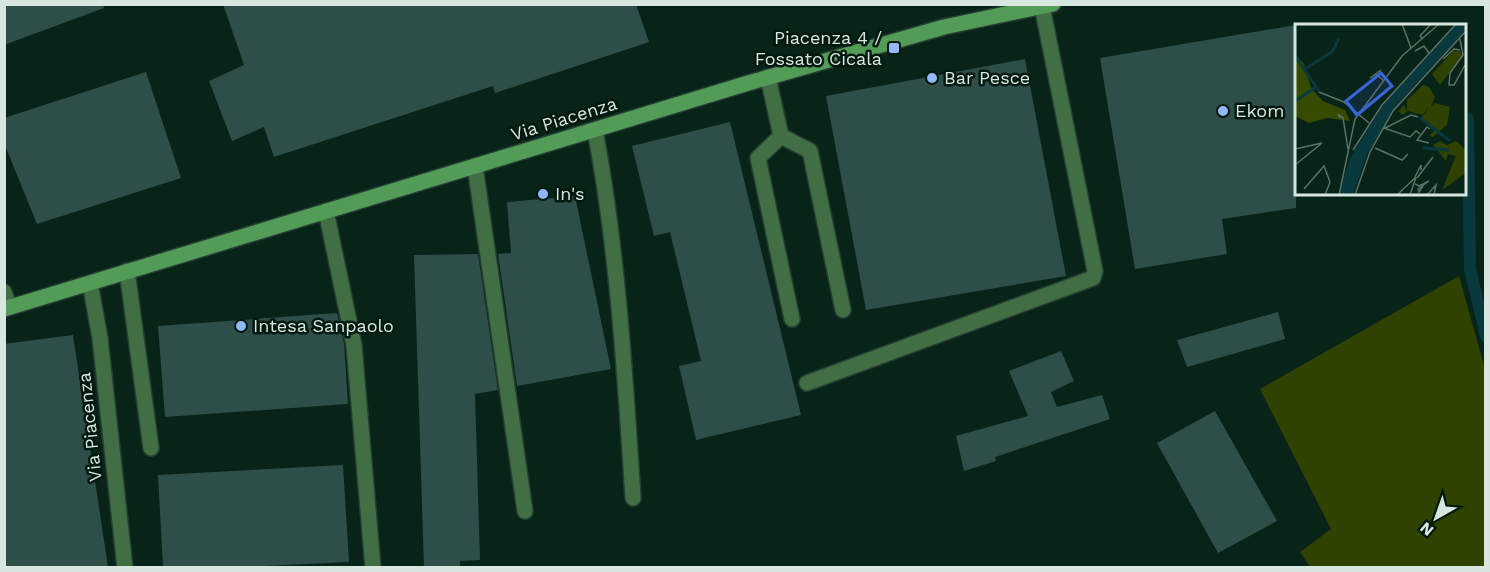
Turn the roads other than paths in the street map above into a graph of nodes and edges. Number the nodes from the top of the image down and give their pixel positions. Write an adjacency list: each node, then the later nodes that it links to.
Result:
1 (1048, 5): 2 (main road, Via Piacenza); 12 (street)
2 (768, 77): 3 (main road, Via Piacenza); 4 (street)
3 (595, 130): 5 (main road, Via Piacenza); 14 (street)
4 (781, 136): 10 (street); 11 (street)
5 (476, 166): 6 (main road, Via Piacenza); 15 (street)
6 (327, 211): 7 (main road, Via Piacenza); 17 (street)
7 (127, 271): 8 (main road, Via Piacenza); 13 (street)
8 (90, 283): 9 (main road, Via Piacenza); 16 (street, Via Piacenza)
9 (6, 303)
10 (843, 310)
11 (792, 319)
12 (807, 383)
13 (151, 448)
14 (633, 498)
15 (525, 511)
16 (125, 567)
17 (373, 567)

